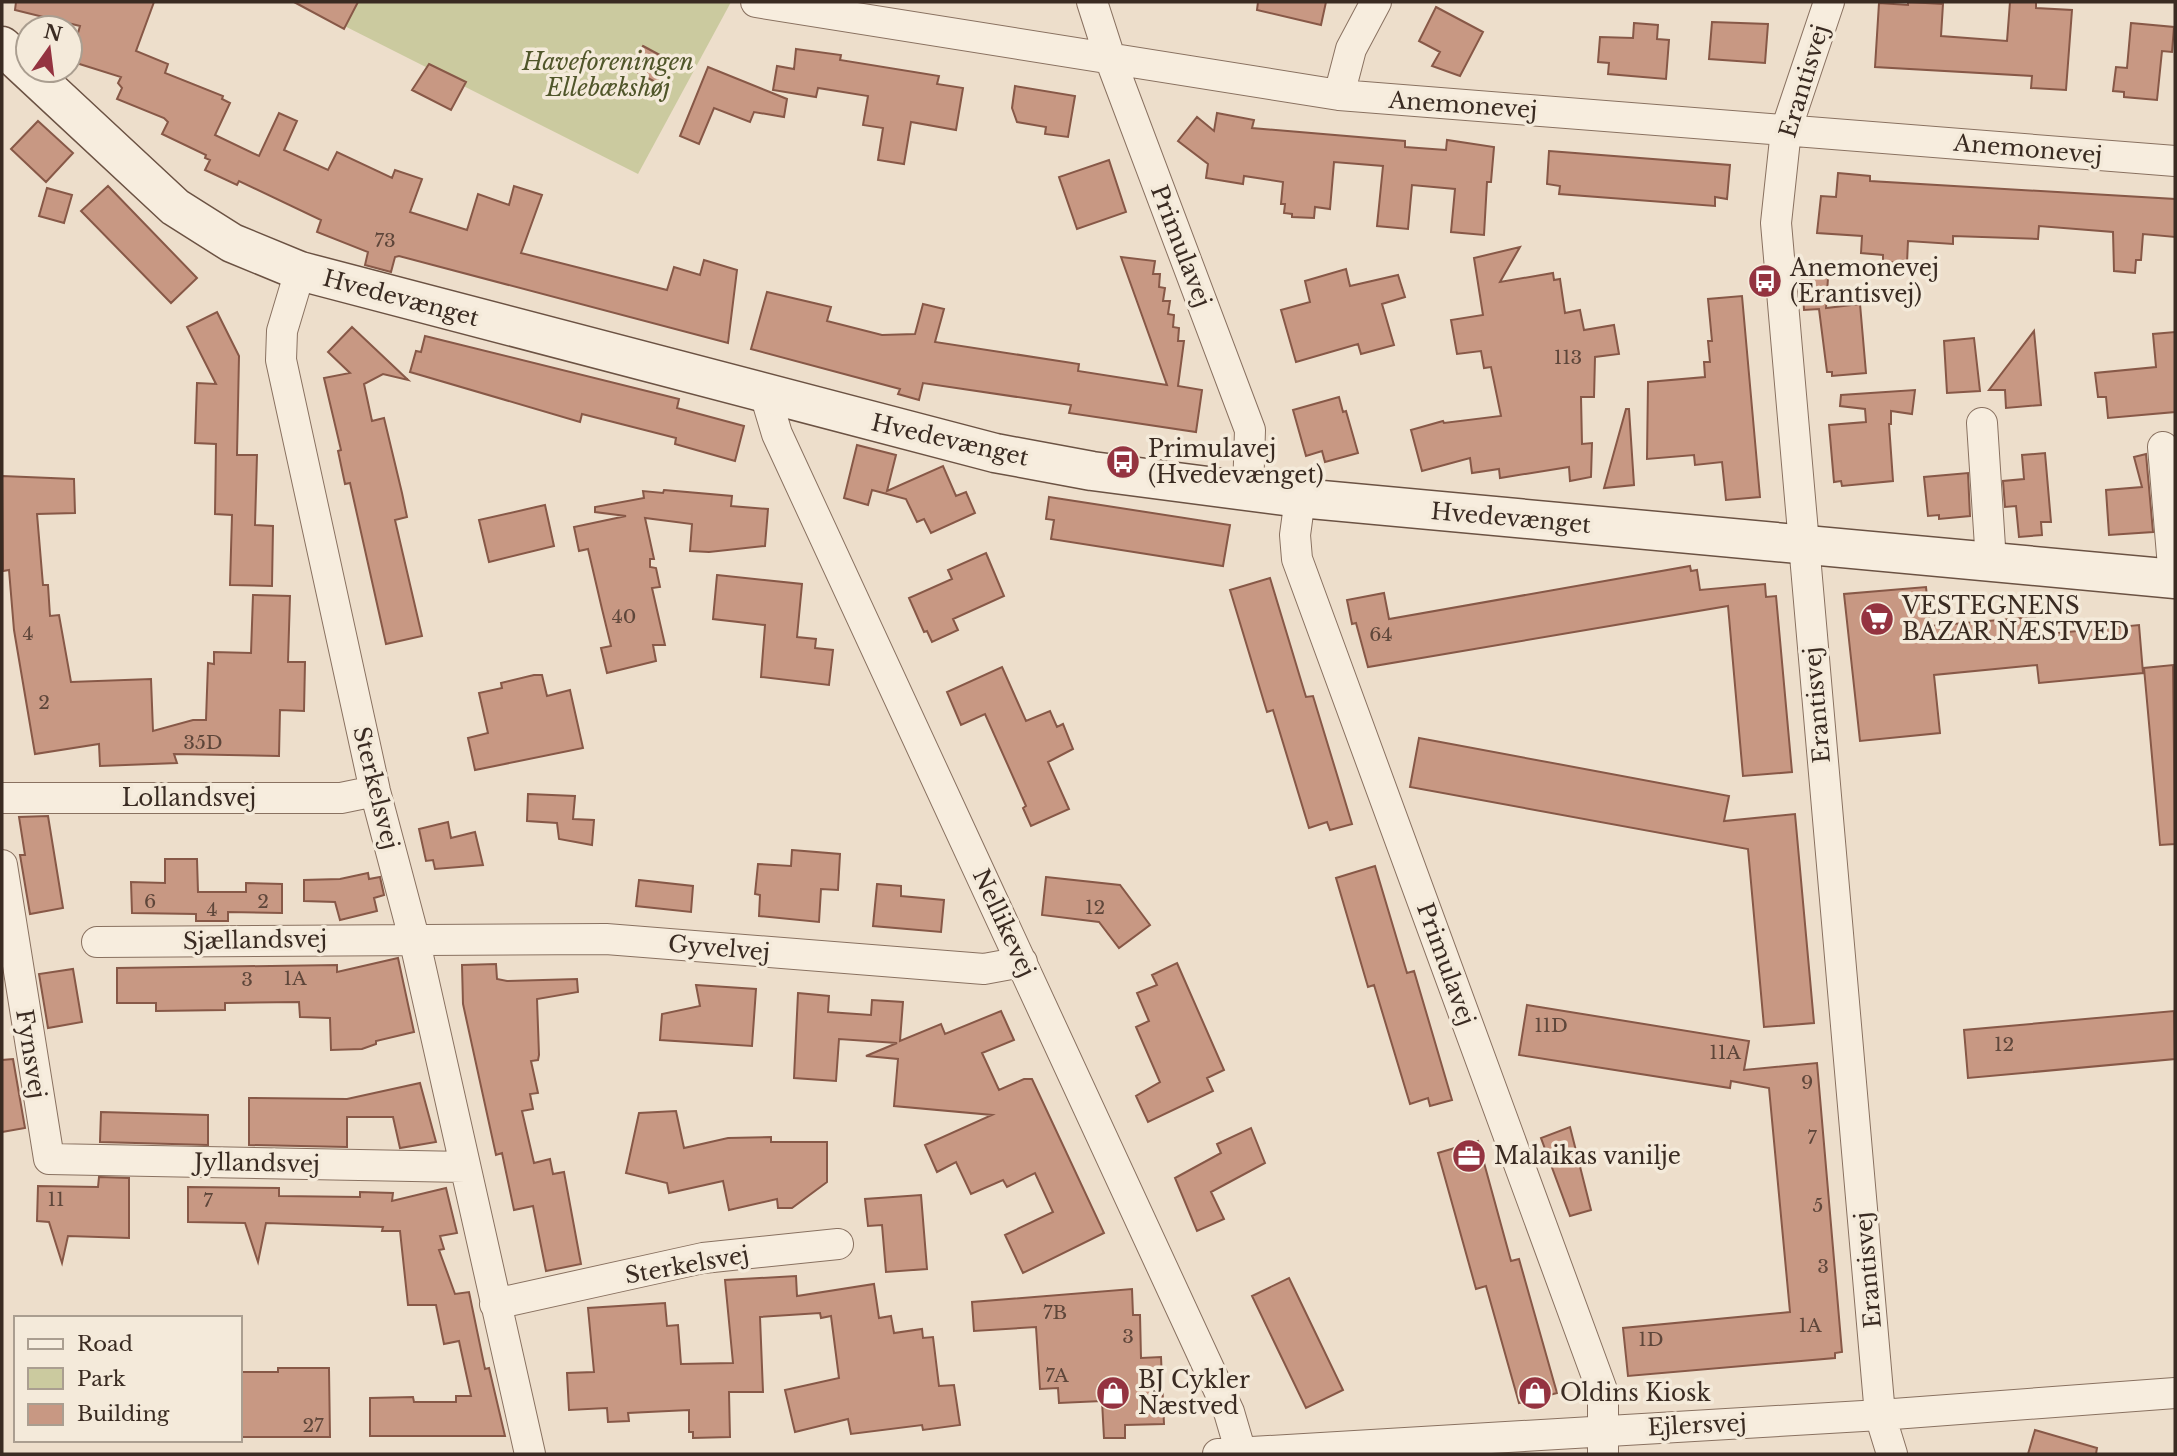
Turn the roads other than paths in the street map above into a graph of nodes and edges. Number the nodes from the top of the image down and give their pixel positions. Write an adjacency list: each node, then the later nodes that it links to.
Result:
1 (756, 2): 6 (street, Anemonevej)
2 (1092, 2): 6 (street, Primulavej)
3 (1376, 2): 7 (street)
4 (1829, 2): 8 (street, Erantisvej)
5 (2, 46): 10 (street, Hvedevænget)
6 (1111, 61): 7 (street, Anemonevej); 14 (street, Primulavej)
7 (1339, 95): 8 (street, Anemonevej)
8 (1786, 130): 9 (street, Anemonevej); 16 (street, Erantisvej)
9 (2175, 161)
10 (300, 271): 11 (street, Hvedevænget); 19 (street, Sterkelsvej)
11 (765, 394): 14 (street, Hvedevænget); 24 (street, Nellikevej)
12 (1982, 422): 17 (street)
13 (2163, 447): 18 (street, Hvedevænget)
14 (1248, 492): 15 (street, Hvedevænget)
15 (1300, 498): 16 (street, Hvedevænget); 31 (street, Primulavej)
16 (1803, 545): 17 (street, Hvedevænget); 30 (street, Erantisvej)
17 (1991, 562): 18 (street, Hvedevænget)
18 (2175, 579)
19 (375, 791): 20 (street, Lollandsvej); 22 (street, Sterkelsvej)
20 (2, 798)
21 (2, 866): 25 (street, Fynsvej)
22 (414, 938): 23 (street, Sjællandsvej); 24 (street, Gyvelvej); 26 (street, Sterkelsvej)
23 (97, 942)
24 (1022, 962): 33 (street, Nellikevej)
25 (49, 1159): 26 (street, Jyllandsvej)
26 (466, 1167): 28 (street, Sterkelsvej)
27 (838, 1244): 28 (street, Sterkelsvej)
28 (495, 1304): 32 (street, Sterkelsvej)
29 (2175, 1393): 30 (street, Ejlersvej)
30 (1880, 1415): 31 (street, Ejlersvej); 34 (street, Erantisvej)
31 (1604, 1442): 33 (street, Ejlersvej)
32 (530, 1454)
33 (1230, 1454)
34 (1892, 1454)

